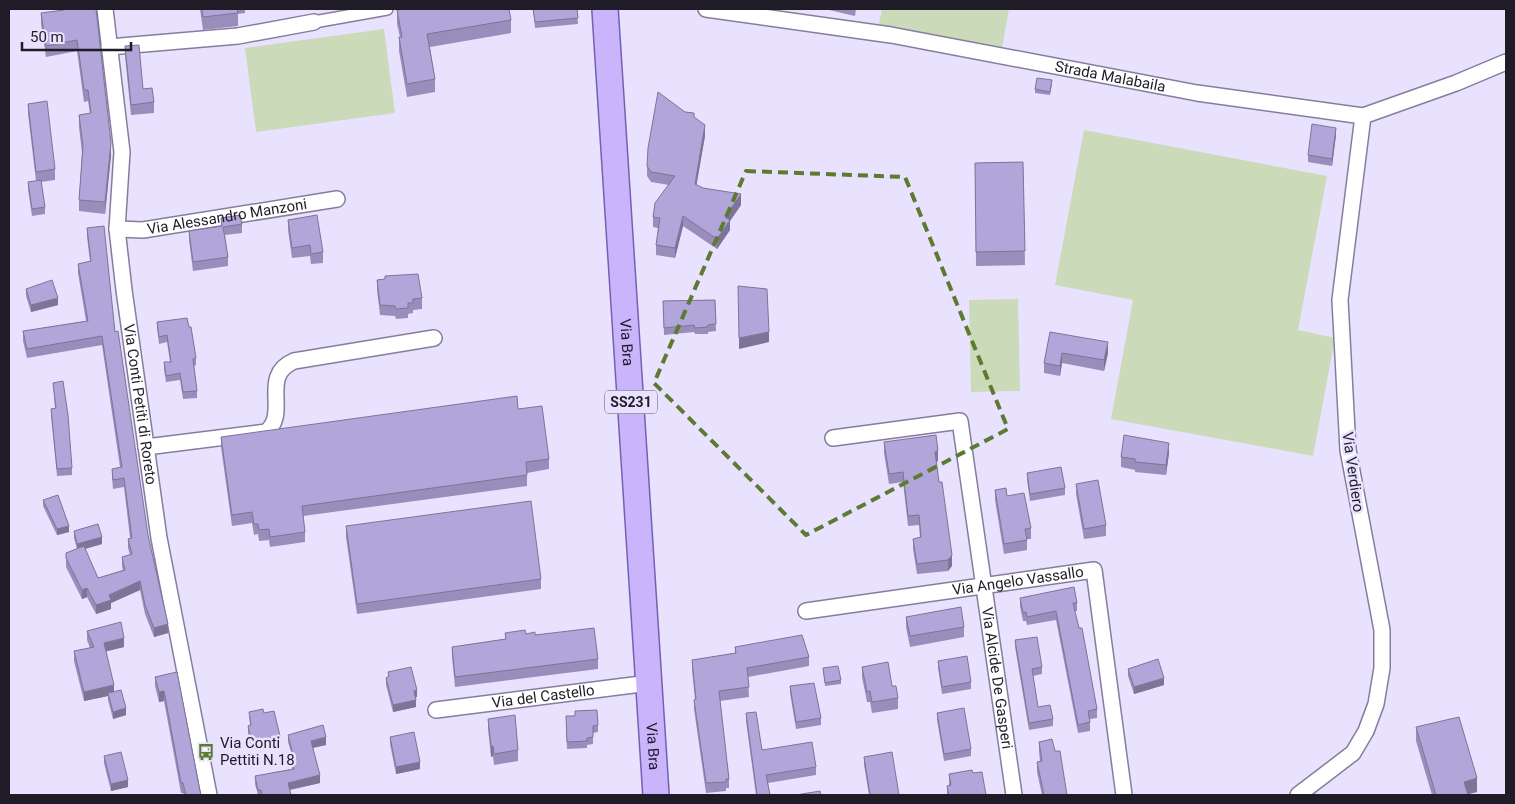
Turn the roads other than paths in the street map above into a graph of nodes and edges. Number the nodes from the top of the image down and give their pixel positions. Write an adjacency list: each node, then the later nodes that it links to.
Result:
1 (105, 9): 6 (street, Via Conti Petiti di Roreto)
2 (387, 9): 5 (street)
3 (605, 9): 16 (main road, Via Bra / SS231)
4 (706, 9): 8 (street, Strada Malabaila)
5 (314, 22): 6 (street)
6 (109, 47): 10 (street, Via Conti Petiti di Roreto)
7 (1506, 62): 8 (street, Strada Malabaila)
8 (1363, 116): 22 (street, Via Verdiero)
9 (337, 199): 10 (street, Via Alessandro Manzoni)
10 (117, 229): 13 (street, Via Conti Petiti di Roreto)
11 (434, 338): 13 (street)
12 (833, 438): 14 (street, Via Alcide De Gasperi)
13 (146, 447): 18 (street, Via Conti Petiti di Roreto)
14 (984, 585): 15 (street, Via Angelo Vassallo); 20 (street, Via Alcide De Gasperi); 21 (street, Via Angelo Vassallo)
15 (806, 611)
16 (649, 683): 17 (street, Via del Castello); 19 (main road, Via Bra / SS231)
17 (436, 710)
18 (209, 795)
19 (656, 795)
20 (1014, 795)
21 (1124, 795)
22 (1300, 795)

